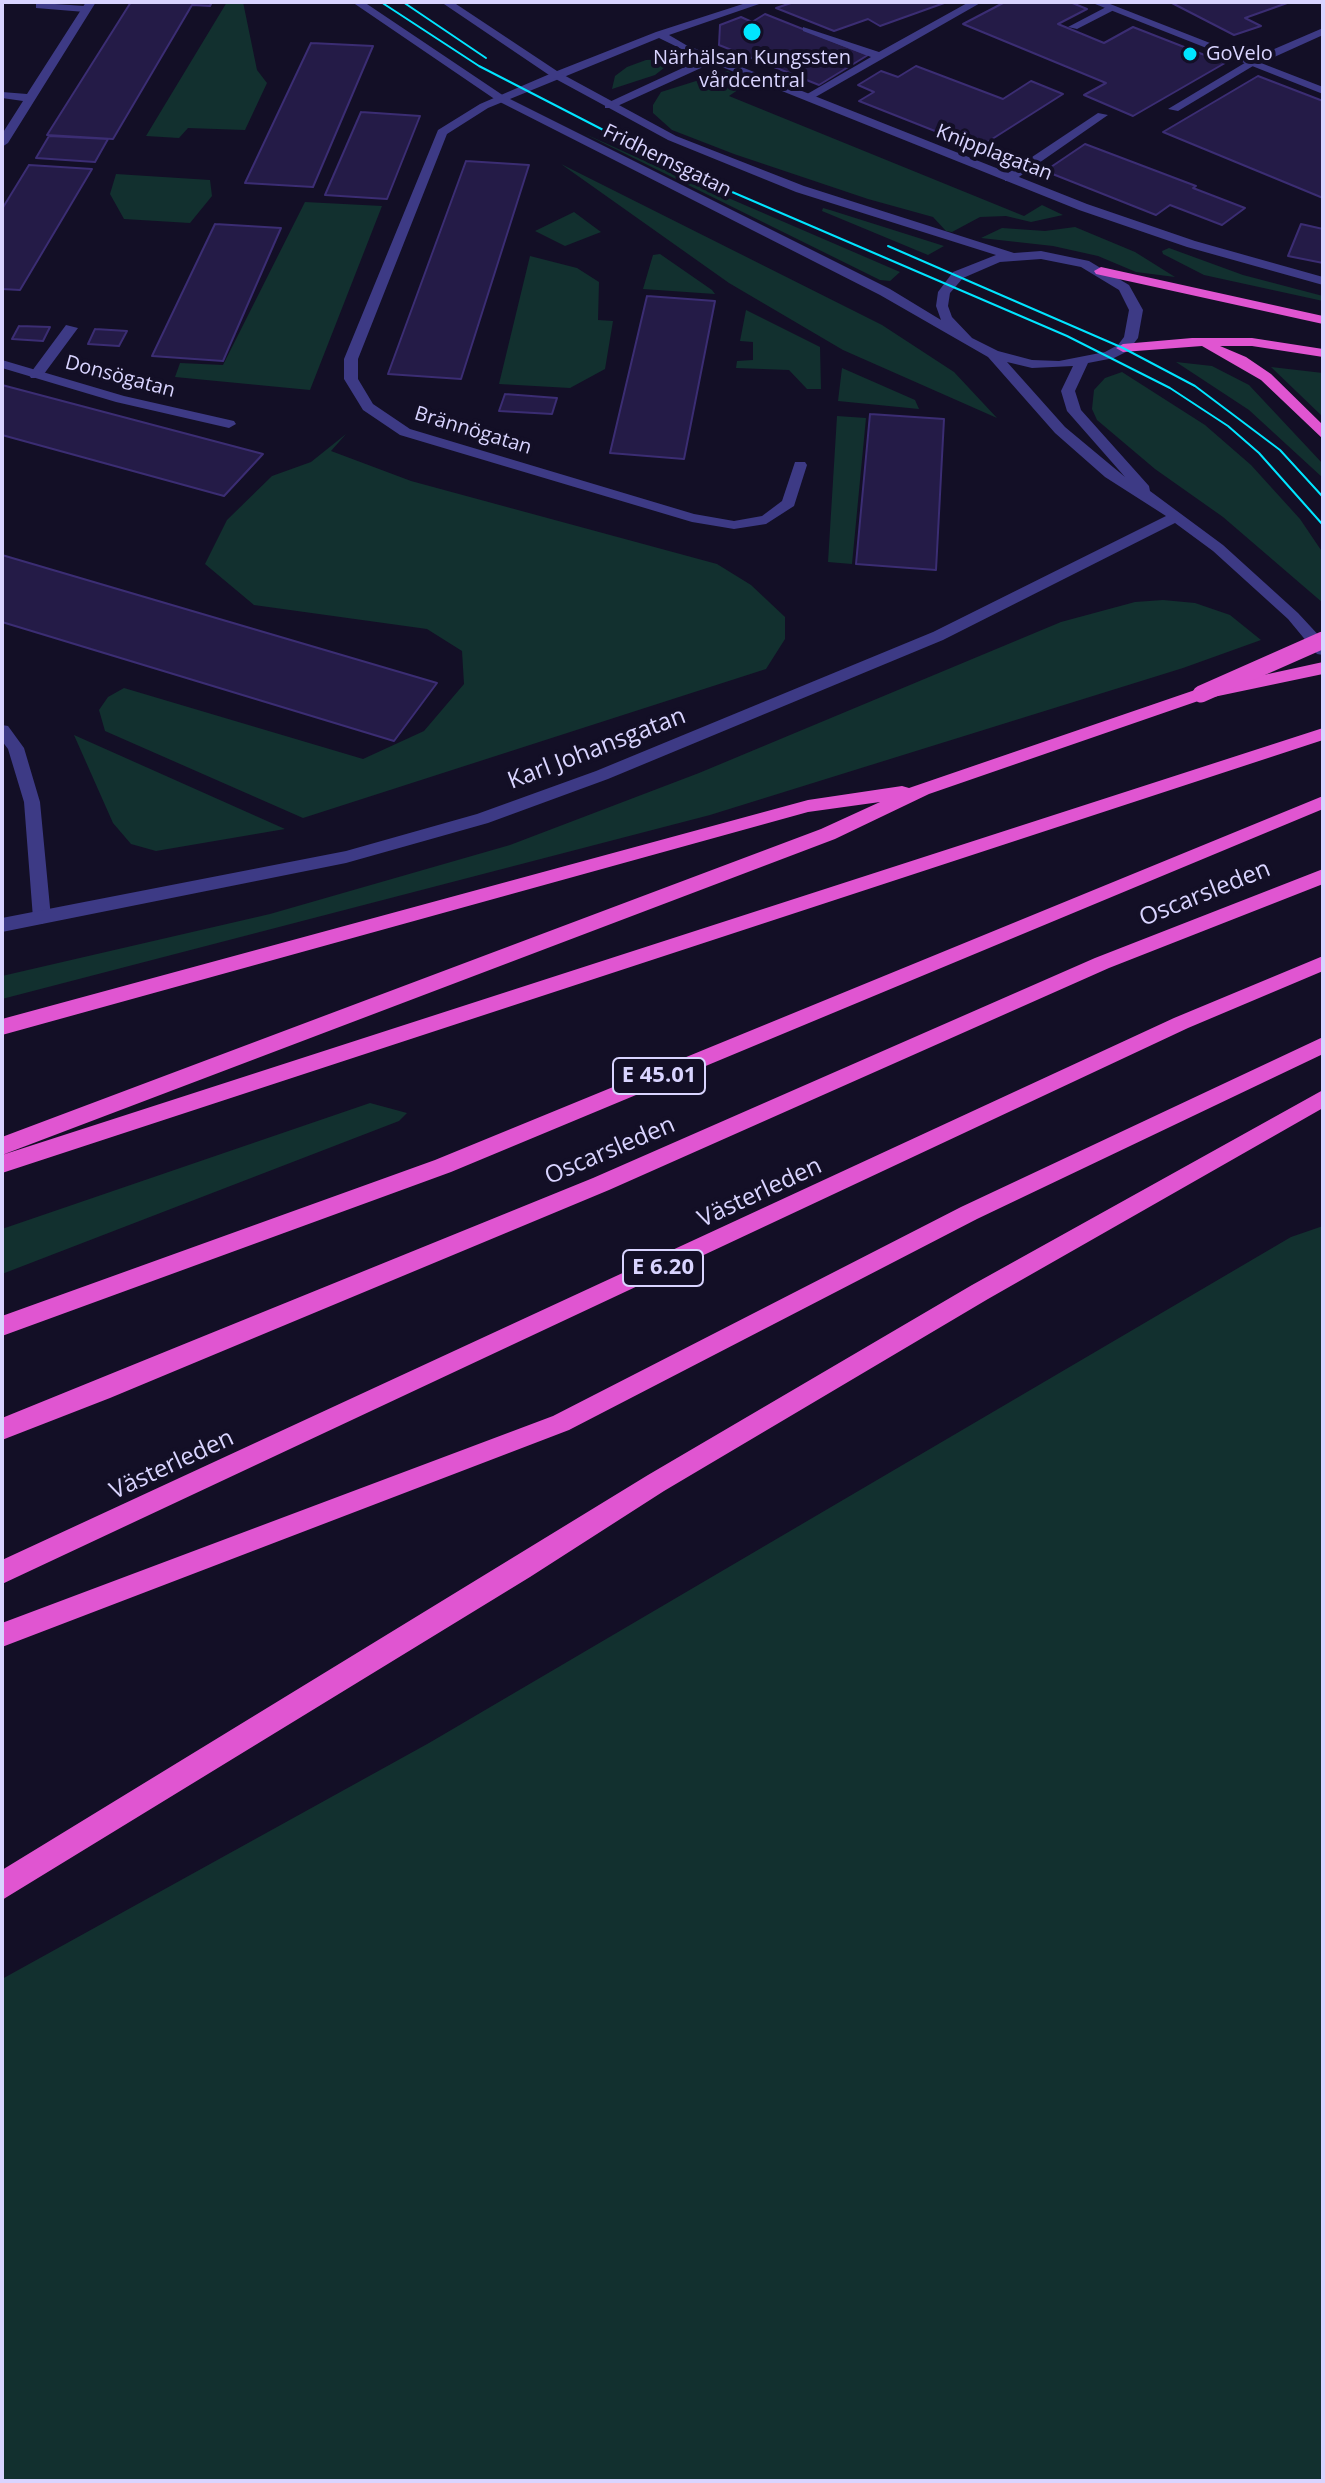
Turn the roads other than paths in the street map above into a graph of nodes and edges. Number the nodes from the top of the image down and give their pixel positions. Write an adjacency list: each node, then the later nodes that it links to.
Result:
1 (357, 2): 21 (street, Fridhemsgatan)
2 (446, 2): 16 (street, Fridhemsgatan)
3 (760, 2): 12 (street, Brännögatan)
4 (977, 2): 13 (street)
5 (1095, 2): 8 (street)
6 (40, 6): 7 (street)
7 (88, 6): 20 (street)
8 (1110, 8): 9 (street); 15 (street)
9 (1073, 27)
10 (807, 29): 13 (street)
11 (1323, 31): 15 (street)
12 (660, 34): 14 (street, Knipplagatan); 16 (street, Brännögatan)
13 (881, 57): 19 (street)
14 (713, 58): 19 (street, Knipplagatan); 22 (street)
15 (1252, 63): 17 (street); 23 (street)
16 (556, 75): 21 (street, Brännögatan); 22 (street, Fridhemsgatan)
17 (1323, 91)
18 (2, 95): 20 (street)
19 (808, 97): 26 (street, Knipplagatan)
20 (29, 98): 25 (street)
21 (500, 98): 32 (street, Fridhemsgatan); 42 (street, Brännögatan)
22 (609, 106): 27 (street, Fridhemsgatan)
23 (1174, 109)
24 (1102, 115): 26 (street)
25 (2, 143)
26 (1009, 178): 29 (street, Knipplagatan)
27 (1013, 256): 28 (street, Fridhemsgatan); 32 (street, Fridhemsgatan)
28 (1101, 271): 30 (highway); 34 (street, Fridhemsgatan)
29 (1323, 281)
30 (1323, 320)
31 (71, 328): 39 (street)
32 (967, 341): 36 (street, Fridhemsgatan)
33 (1192, 342): 34 (highway); 35 (highway); 41 (highway)
34 (1123, 348): 37 (street, Fridhemsgatan)
35 (1323, 353)
36 (993, 354): 37 (street, Fridhemsgatan); 43 (street)
37 (1081, 363): 43 (street)
38 (2, 364): 39 (street, Donsögatan)
39 (36, 375): 40 (street, Donsögatan)
40 (229, 424)
41 (1323, 434)
42 (800, 465)
43 (1152, 498): 44 (street)
44 (1175, 517): 46 (street); 54 (street, Karl Johansgatan)
45 (1323, 640): 48 (highway, bridge)
46 (1323, 650)
47 (1323, 668): 48 (highway, bridge)
48 (1201, 694): 51 (highway)
49 (2, 730): 54 (street)
50 (1323, 734): 61 (highway)
51 (923, 789): 57 (highway); 60 (highway)
52 (1316, 805): 62 (highway, Oscarsleden / E 45.01)
53 (1323, 876): 63 (highway, Oscarsleden)
54 (42, 918): 55 (street, Karl Johansgatan)
55 (2, 925)
56 (1323, 963): 64 (highway, Västerleden / E 6.20)
57 (2, 1027)
58 (1323, 1045): 65 (highway)
59 (1323, 1098): 66 (highway)
60 (2, 1146)
61 (2, 1164)
62 (2, 1326)
63 (2, 1429)
64 (2, 1572)
65 (2, 1635)
66 (2, 1886)

